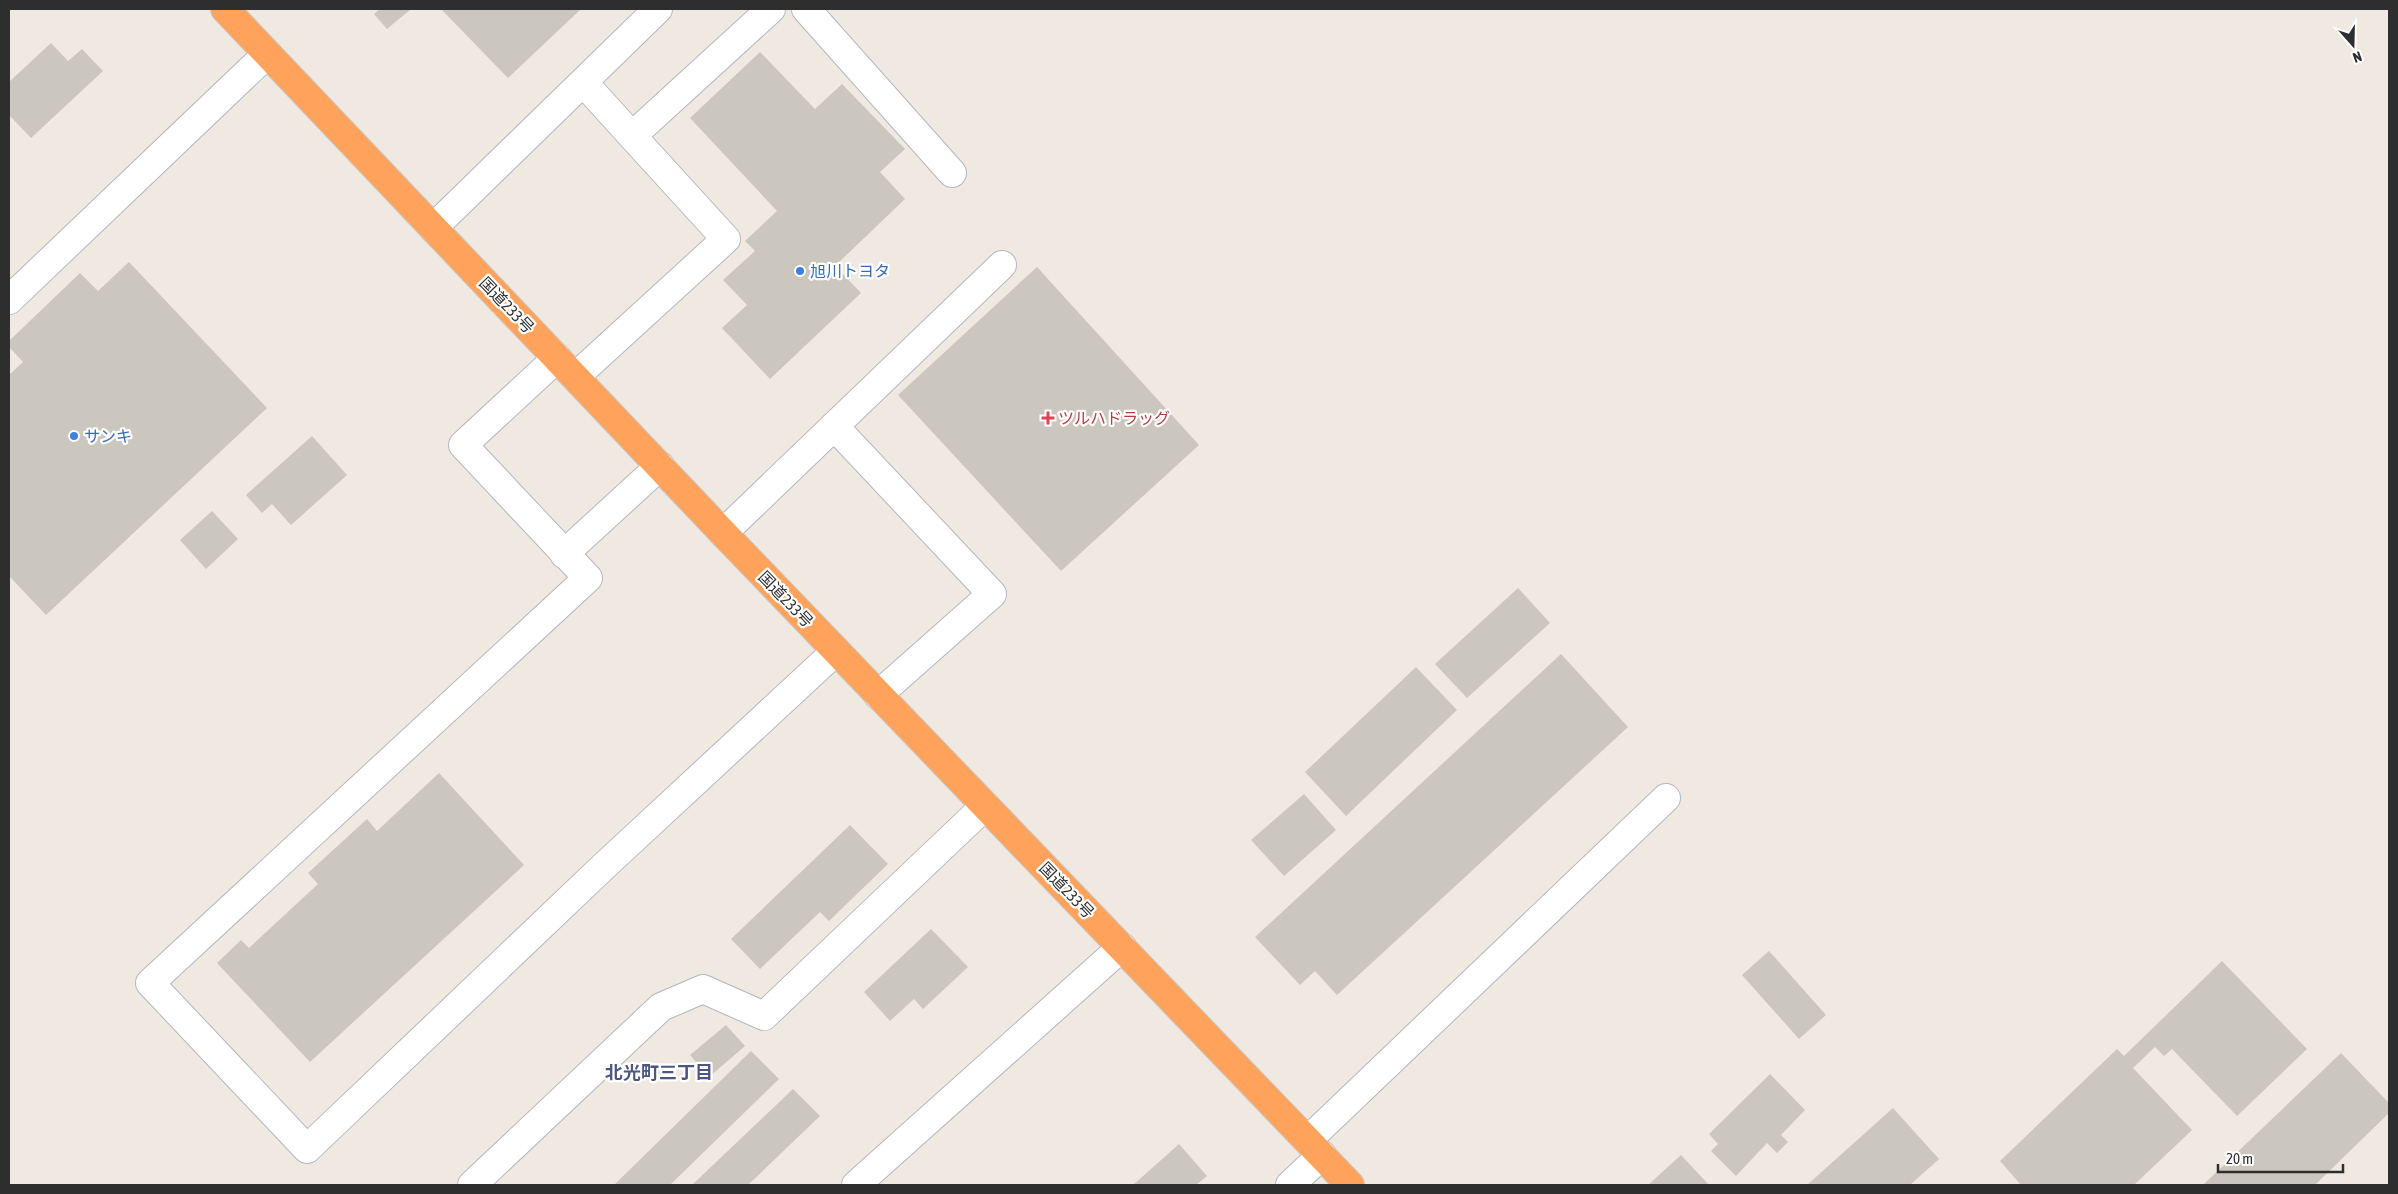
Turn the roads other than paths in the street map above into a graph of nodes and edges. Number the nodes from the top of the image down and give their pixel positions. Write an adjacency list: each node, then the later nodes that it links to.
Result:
1 (225, 9): 5 (highway, 国道233号)
2 (658, 9): 6 (street)
3 (771, 9): 7 (street)
4 (806, 9): 8 (street)
5 (267, 54): 9 (highway, 国道233号); 11 (street)
6 (583, 82): 7 (street); 9 (street)
7 (632, 136): 12 (street)
8 (952, 173)
9 (433, 228): 12 (highway, 国道233号)
10 (1002, 264): 13 (street)
11 (9, 300)
12 (566, 368): 14 (highway, 国道233号); 16 (street)
13 (834, 426): 15 (street); 18 (street)
14 (660, 466): 15 (highway, 国道233号); 16 (street)
15 (722, 533): 17 (highway, 国道233号)
16 (564, 554): 17 (street)
17 (836, 651): 18 (highway, 国道233号)
18 (878, 695): 20 (highway, 国道233号)
19 (1666, 798): 22 (street)
20 (985, 806): 21 (highway, 国道233号); 23 (street)
21 (1122, 947): 22 (highway, 国道233号); 24 (street)
22 (1315, 1147): 25 (street); 26 (highway, 国道233号)
23 (472, 1185)
24 (856, 1185)
25 (1290, 1185)
26 (1350, 1185)

